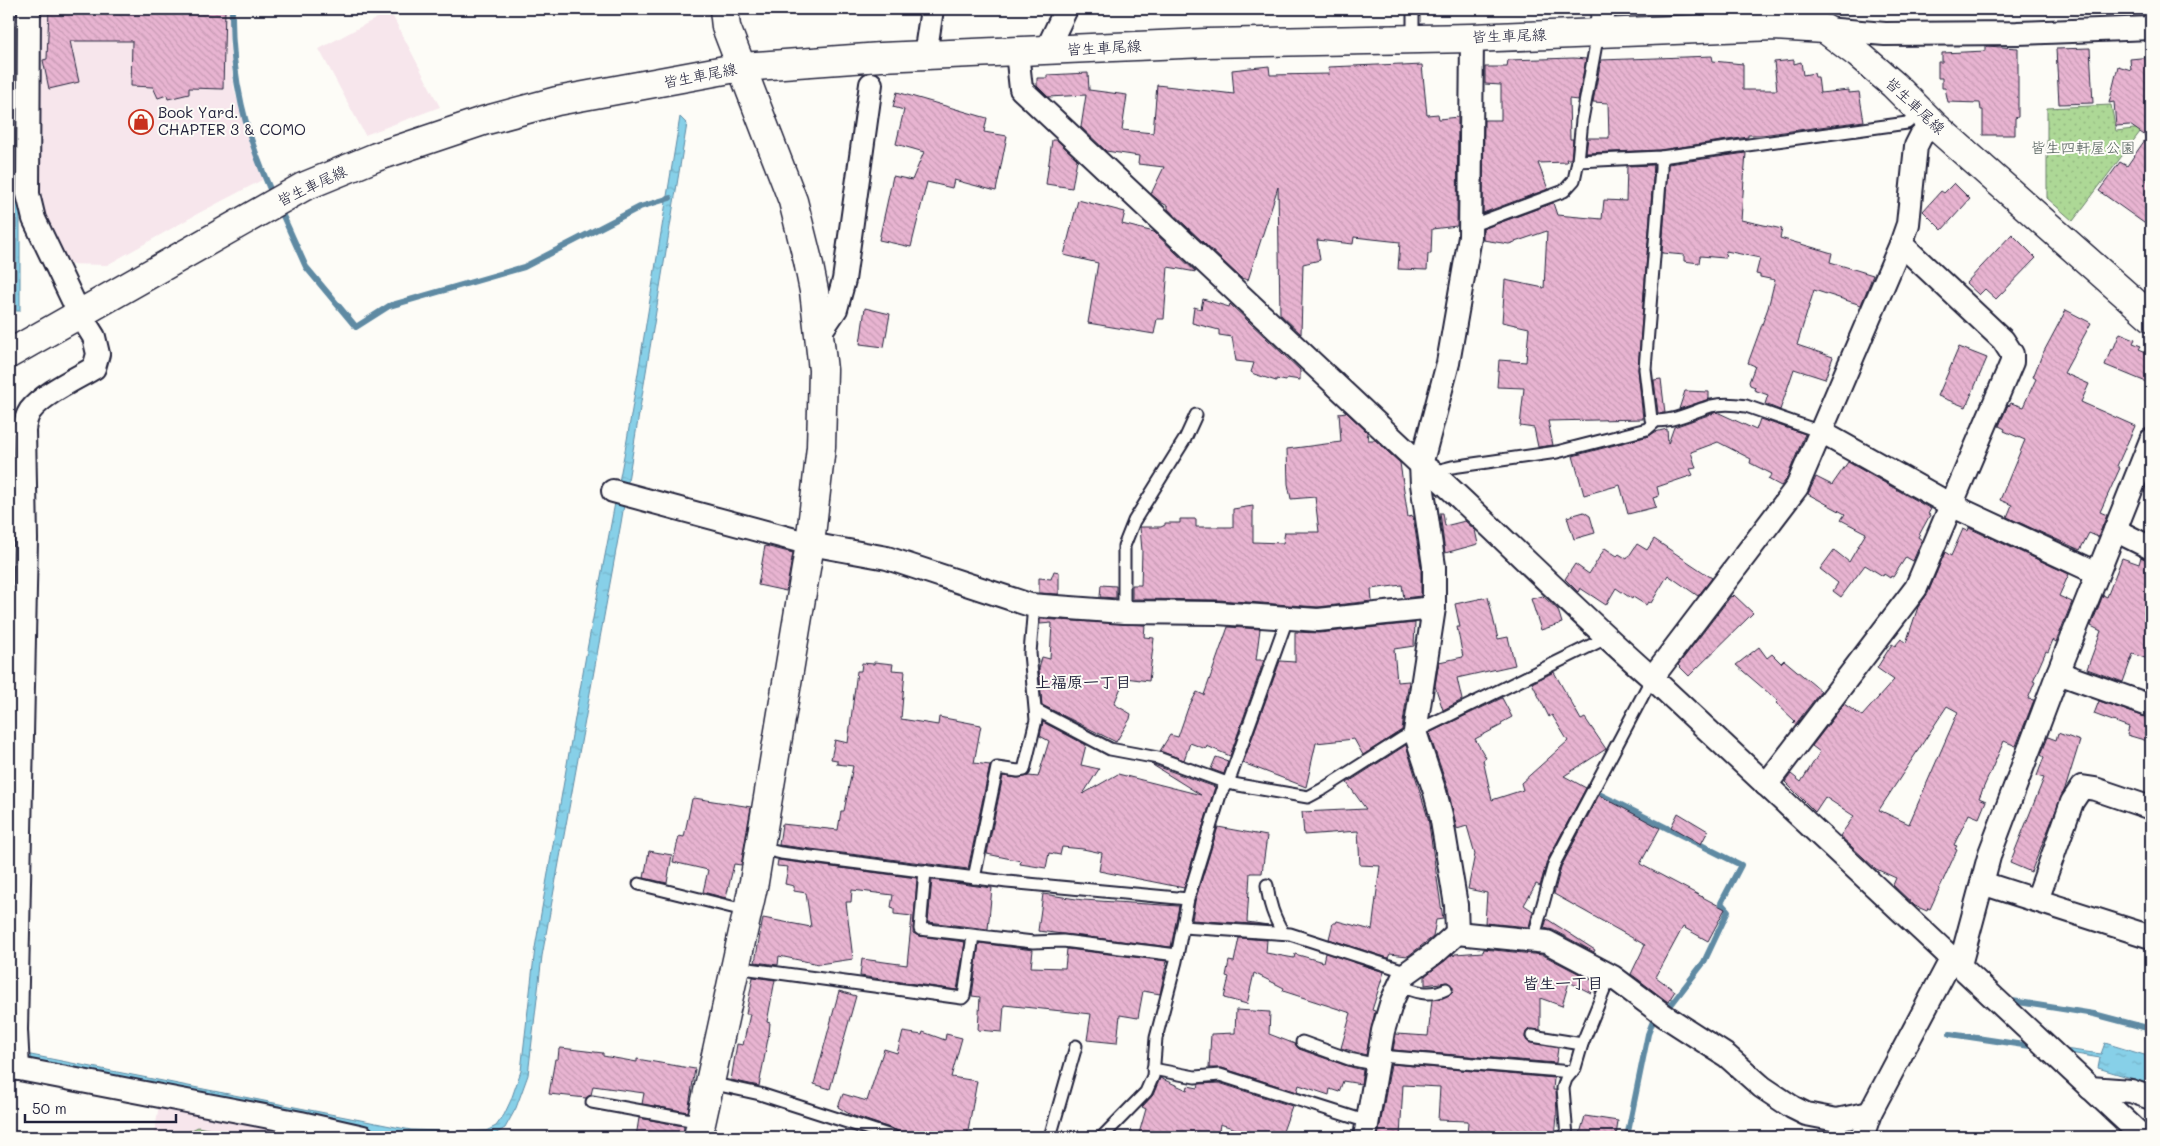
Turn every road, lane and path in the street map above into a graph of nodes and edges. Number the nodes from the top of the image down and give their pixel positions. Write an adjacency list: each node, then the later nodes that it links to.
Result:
1 (29, 9): 21 (street)
2 (724, 9): 14 (main road)
3 (932, 9): 13 (street)
4 (1066, 9): 11 (street)
5 (1414, 9): 10 (lane)
6 (1825, 19): 7 (main road, 皆生車尾線); 8 (street); 16 (main road, 皆生車尾線)
7 (1602, 21): 9 (main road, 皆生車尾線); 18 (lane)
8 (2151, 26)
9 (1472, 38): 10 (main road, 皆生車尾線); 19 (street)
10 (1413, 39): 11 (main road, 皆生車尾線)
11 (1046, 51): 12 (main road, 皆生車尾線)
12 (1017, 52): 13 (main road, 皆生車尾線); 29 (street)
13 (924, 56): 14 (main road, 皆生車尾線)
14 (741, 68): 21 (main road, 皆生車尾線); 23 (main road)
15 (872, 84): 23 (street)
16 (1927, 118): 17 (lane); 20 (street); 22 (main road, 皆生車尾線)
17 (1661, 157): 18 (lane); 26 (lane)
18 (1578, 162): 19 (lane)
19 (1470, 226): 29 (street)
20 (1901, 244): 27 (street); 31 (street)
21 (79, 313): 24 (main road, 皆生車尾線); 33 (street)
22 (2151, 317)
23 (819, 334): 34 (main road)
24 (9, 354)
25 (1196, 415): 39 (lane)
26 (1656, 421): 27 (lane); 29 (lane)
27 (1822, 432): 31 (street); 43 (street)
28 (2151, 440): 32 (street)
29 (1427, 469): 38 (street); 41 (street)
30 (623, 493): 34 (street)
31 (1951, 505): 36 (street); 48 (street)
32 (2115, 530): 35 (street); 36 (street)
33 (18, 539): 75 (street)
34 (810, 544): 37 (street); 50 (main road)
35 (2151, 548)
36 (2098, 573): 42 (street)
37 (1034, 605): 39 (street); 45 (lane)
38 (1434, 608): 40 (street); 46 (street)
39 (1124, 612): 40 (street)
40 (1287, 619): 47 (lane)
41 (1606, 638): 43 (street); 46 (lane)
42 (2058, 673): 44 (street); 53 (street)
43 (1652, 678): 48 (street); 64 (lane)
44 (2151, 706)
45 (1036, 710): 47 (lane); 52 (lane)
46 (1415, 733): 47 (lane); 61 (street)
47 (1227, 783): 56 (lane)
48 (1766, 785): 66 (street)
49 (2151, 808): 57 (street)
50 (760, 848): 51 (lane); 58 (main road)
51 (925, 871): 52 (lane); 62 (lane)
52 (974, 878): 56 (lane)
53 (1982, 883): 57 (street); 66 (street)
54 (639, 884): 58 (lane)
55 (1267, 885): 60 (lane)
56 (1188, 899): 59 (lane)
57 (2036, 900): 63 (street)
58 (748, 911): 67 (main road)
59 (1183, 927): 60 (lane); 65 (lane)
60 (1284, 933): 69 (lane)
61 (1456, 933): 64 (street); 69 (street)
62 (973, 936): 65 (lane); 67 (lane)
63 (2151, 937)
64 (1533, 940): 68 (street)
65 (1177, 955): 77 (lane)
66 (1956, 962): 80 (street); 83 (street)
67 (735, 967): 79 (main road)
68 (1610, 976): 73 (lane); 83 (street)
69 (1403, 979): 70 (lane); 76 (street)
70 (1446, 989)
71 (1532, 1036): 73 (lane)
72 (1302, 1042): 76 (lane)
73 (1582, 1044): 78 (lane)
74 (1076, 1046): 88 (lane)
75 (14, 1061): 86 (street)
76 (1379, 1061): 78 (lane); 85 (street)
77 (1153, 1069): 85 (lane); 89 (lane)
78 (1572, 1072): 90 (lane)
79 (710, 1083): 84 (main road); 87 (lane)
80 (2090, 1088): 81 (street); 92 (street)
81 (2151, 1098)
82 (592, 1102): 84 (lane)
83 (1870, 1113): 91 (street)
84 (700, 1129)
85 (1367, 1130)
86 (362, 1137)
87 (894, 1137)
88 (1050, 1137)
89 (1102, 1137)
90 (1567, 1137)
91 (1862, 1137)
92 (2143, 1137)

